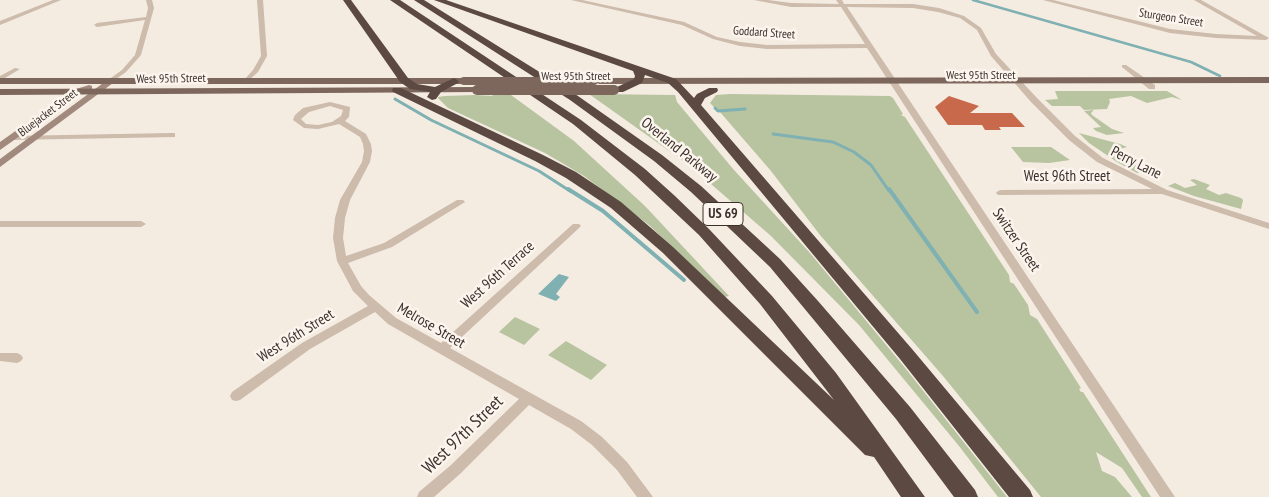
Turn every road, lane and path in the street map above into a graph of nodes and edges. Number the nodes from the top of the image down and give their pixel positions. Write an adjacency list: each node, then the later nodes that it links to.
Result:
1 (58, 0): 14 (street)
2 (149, 0): 13 (street, Bluejacket Street)
3 (260, 0): 22 (street)
4 (347, 0): 23 (highway)
5 (394, 0): 65 (highway, US 69)
6 (418, 0): 69 (highway, Overland Parkway / US 69)
7 (438, 0): 19 (highway)
8 (574, 0): 17 (street, Goddard Street)
9 (757, 0): 12 (street, Perry Lane)
10 (1049, 0): 16 (street, Sturgeon Street)
11 (1197, 0): 16 (street)
12 (840, 2): 17 (street, Switzer Street); 31 (street, Perry Lane)
13 (148, 18): 15 (street); 27 (street, Bluejacket Street)
14 (0, 24)
15 (97, 25)
16 (1268, 38)
17 (870, 46): 32 (street, Switzer Street)
18 (1124, 66): 24 (street)
19 (636, 68): 29 (highway); 30 (highway)
20 (17, 69): 21 (street)
21 (0, 80): 27 (main road, West 95th Street)
22 (247, 80): 23 (main road, West 95th Street); 27 (main road, West 95th Street)
23 (404, 80): 28 (main road, West 95th Street); 43 (highway)
24 (1143, 80): 25 (main road, West 95th Street); 31 (main road, West 95th Street); 33 (street)
25 (1259, 80): 26 (main road, West 95th Street); 34 (main road)
26 (1269, 80)
27 (110, 81): 41 (street, Bluejacket Street); 42 (street, Bluejacket Street)
28 (459, 81): 29 (main road, West 95th Street, bridge); 43 (highway)
29 (638, 81): 30 (main road, West 95th Street); 37 (highway)
30 (672, 81): 32 (main road, West 95th Street); 38 (highway)
31 (1016, 81): 32 (main road, West 95th Street); 35 (street, Perry Lane)
32 (894, 85): 35 (main road, West 95th Street); 39 (main road, West 95th Street); 71 (street, Switzer Street)
33 (1152, 87): 34 (main road, West 95th Street); 35 (main road, West 95th Street)
34 (1269, 87)
35 (1023, 88): 51 (street, Perry Lane)
36 (396, 90): 42 (main road, West 95th Street); 43 (highway); 43 (main road, West 95th Street)
37 (616, 90): 38 (main road, West 95th Street); 43 (main road, West 95th Street, bridge)
38 (682, 90): 39 (main road, West 95th Street); 44 (highway)
39 (713, 90): 44 (highway)
40 (0, 92): 41 (main road, West 95th Street)
41 (76, 92): 42 (main road, West 95th Street); 47 (street, Bluejacket Street)
42 (97, 92): 48 (street, Bluejacket Street)
43 (435, 98): 65 (highway)
44 (695, 106): 70 (highway)
45 (340, 121): 45 (street); 58 (street, Melrose Street)
46 (172, 135): 48 (street)
47 (12, 138): 48 (street); 49 (street, Bluejacket Street)
48 (35, 138): 50 (street, Bluejacket Street)
49 (0, 147)
50 (0, 164)
51 (1164, 192): 52 (street, West 96th Street); 57 (street, Perry Lane)
52 (1001, 193)
53 (460, 202): 58 (street)
54 (0, 224): 55 (street)
55 (141, 224)
56 (576, 226): 60 (street, West 96th Terrace)
57 (1269, 226)
58 (342, 261): 59 (street, Melrose Street)
59 (375, 307): 60 (street, Melrose Street); 63 (street, West 96th Street)
60 (442, 349): 64 (street, Melrose Street)
61 (0, 357): 62 (street)
62 (17, 358)
63 (236, 396)
64 (527, 399): 66 (street, West 97th Street); 67 (street, Melrose Street)
65 (900, 476): 68 (highway, US 69)
66 (424, 497)
67 (646, 497)
68 (914, 497)
69 (967, 497)
70 (1022, 497)
71 (1168, 497)

